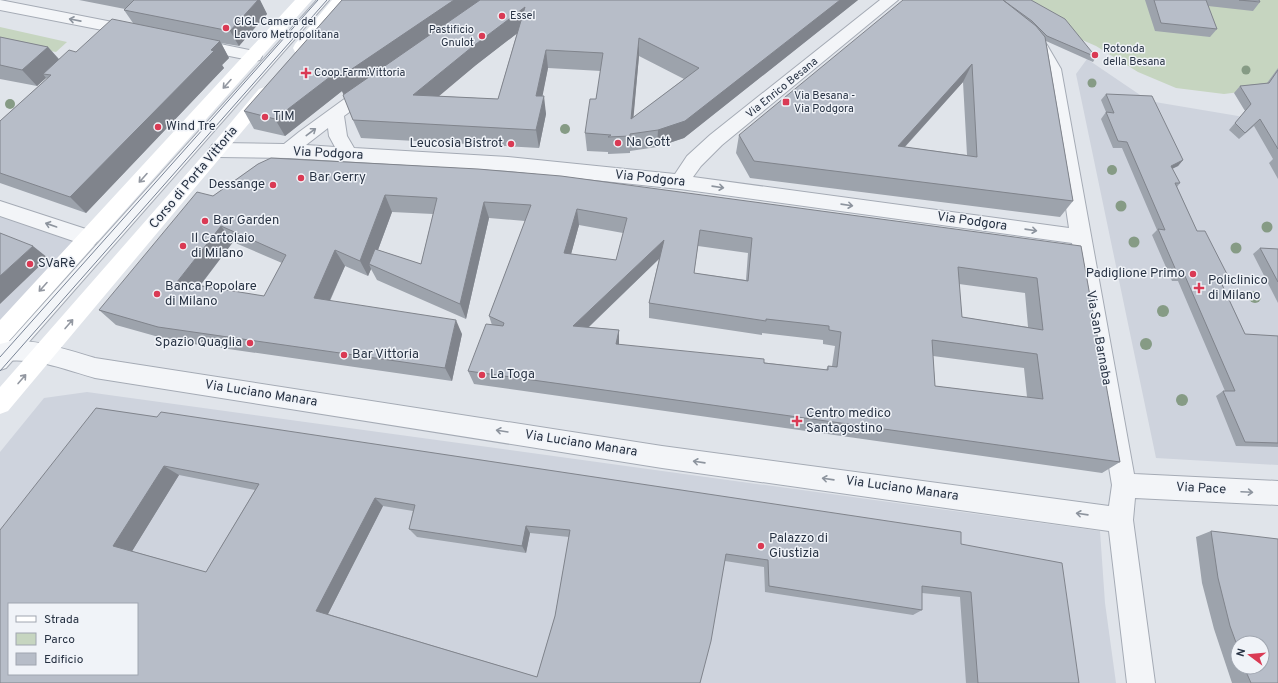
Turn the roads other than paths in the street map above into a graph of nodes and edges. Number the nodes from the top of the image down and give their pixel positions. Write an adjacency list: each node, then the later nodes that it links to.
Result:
1 (304, 0): 9 (street)
2 (323, 0): 14 (lane)
3 (340, 0): 10 (street)
4 (890, 0): 18 (street, Via Enrico Besana)
5 (982, 0): 20 (street, Via San Barnaba)
6 (0, 5): 7 (street, one-way to 6)
7 (151, 35)
8 (182, 41): 9 (street)
9 (254, 56): 21 (street, one-way to 21)
10 (292, 60)
11 (387, 77): 13 (street)
12 (277, 78): 15 (street, Corso di Porta Vittoria)
13 (335, 114): 16 (street, one-way to 13); 17 (street)
14 (189, 150): 15 (lane); 22 (lane)
15 (218, 150): 16 (street, Via Podgora); 23 (street, Corso di Porta Vittoria, one-way to 15)
16 (288, 152): 17 (street, Via Podgora)
17 (350, 155): 18 (street, Via Podgora)
18 (680, 182): 20 (street, Via Podgora, one-way to 20)
19 (0, 208): 21 (street, one-way to 19)
20 (1080, 237): 25 (street, Via San Barnaba)
21 (88, 238): 22 (street, one-way to 22)
22 (3, 350): 23 (street, Via Luciano Manara)
23 (44, 353): 24 (street, Corso di Porta Vittoria, one-way to 23); 27 (street, Via Luciano Manara, one-way to 23)
24 (0, 404)
25 (1124, 485): 26 (street, Via Pace, one-way to 26); 27 (street, Via San Barnaba)
26 (1278, 493)
27 (1120, 520): 28 (street, Via San Barnaba)
28 (1141, 683)

